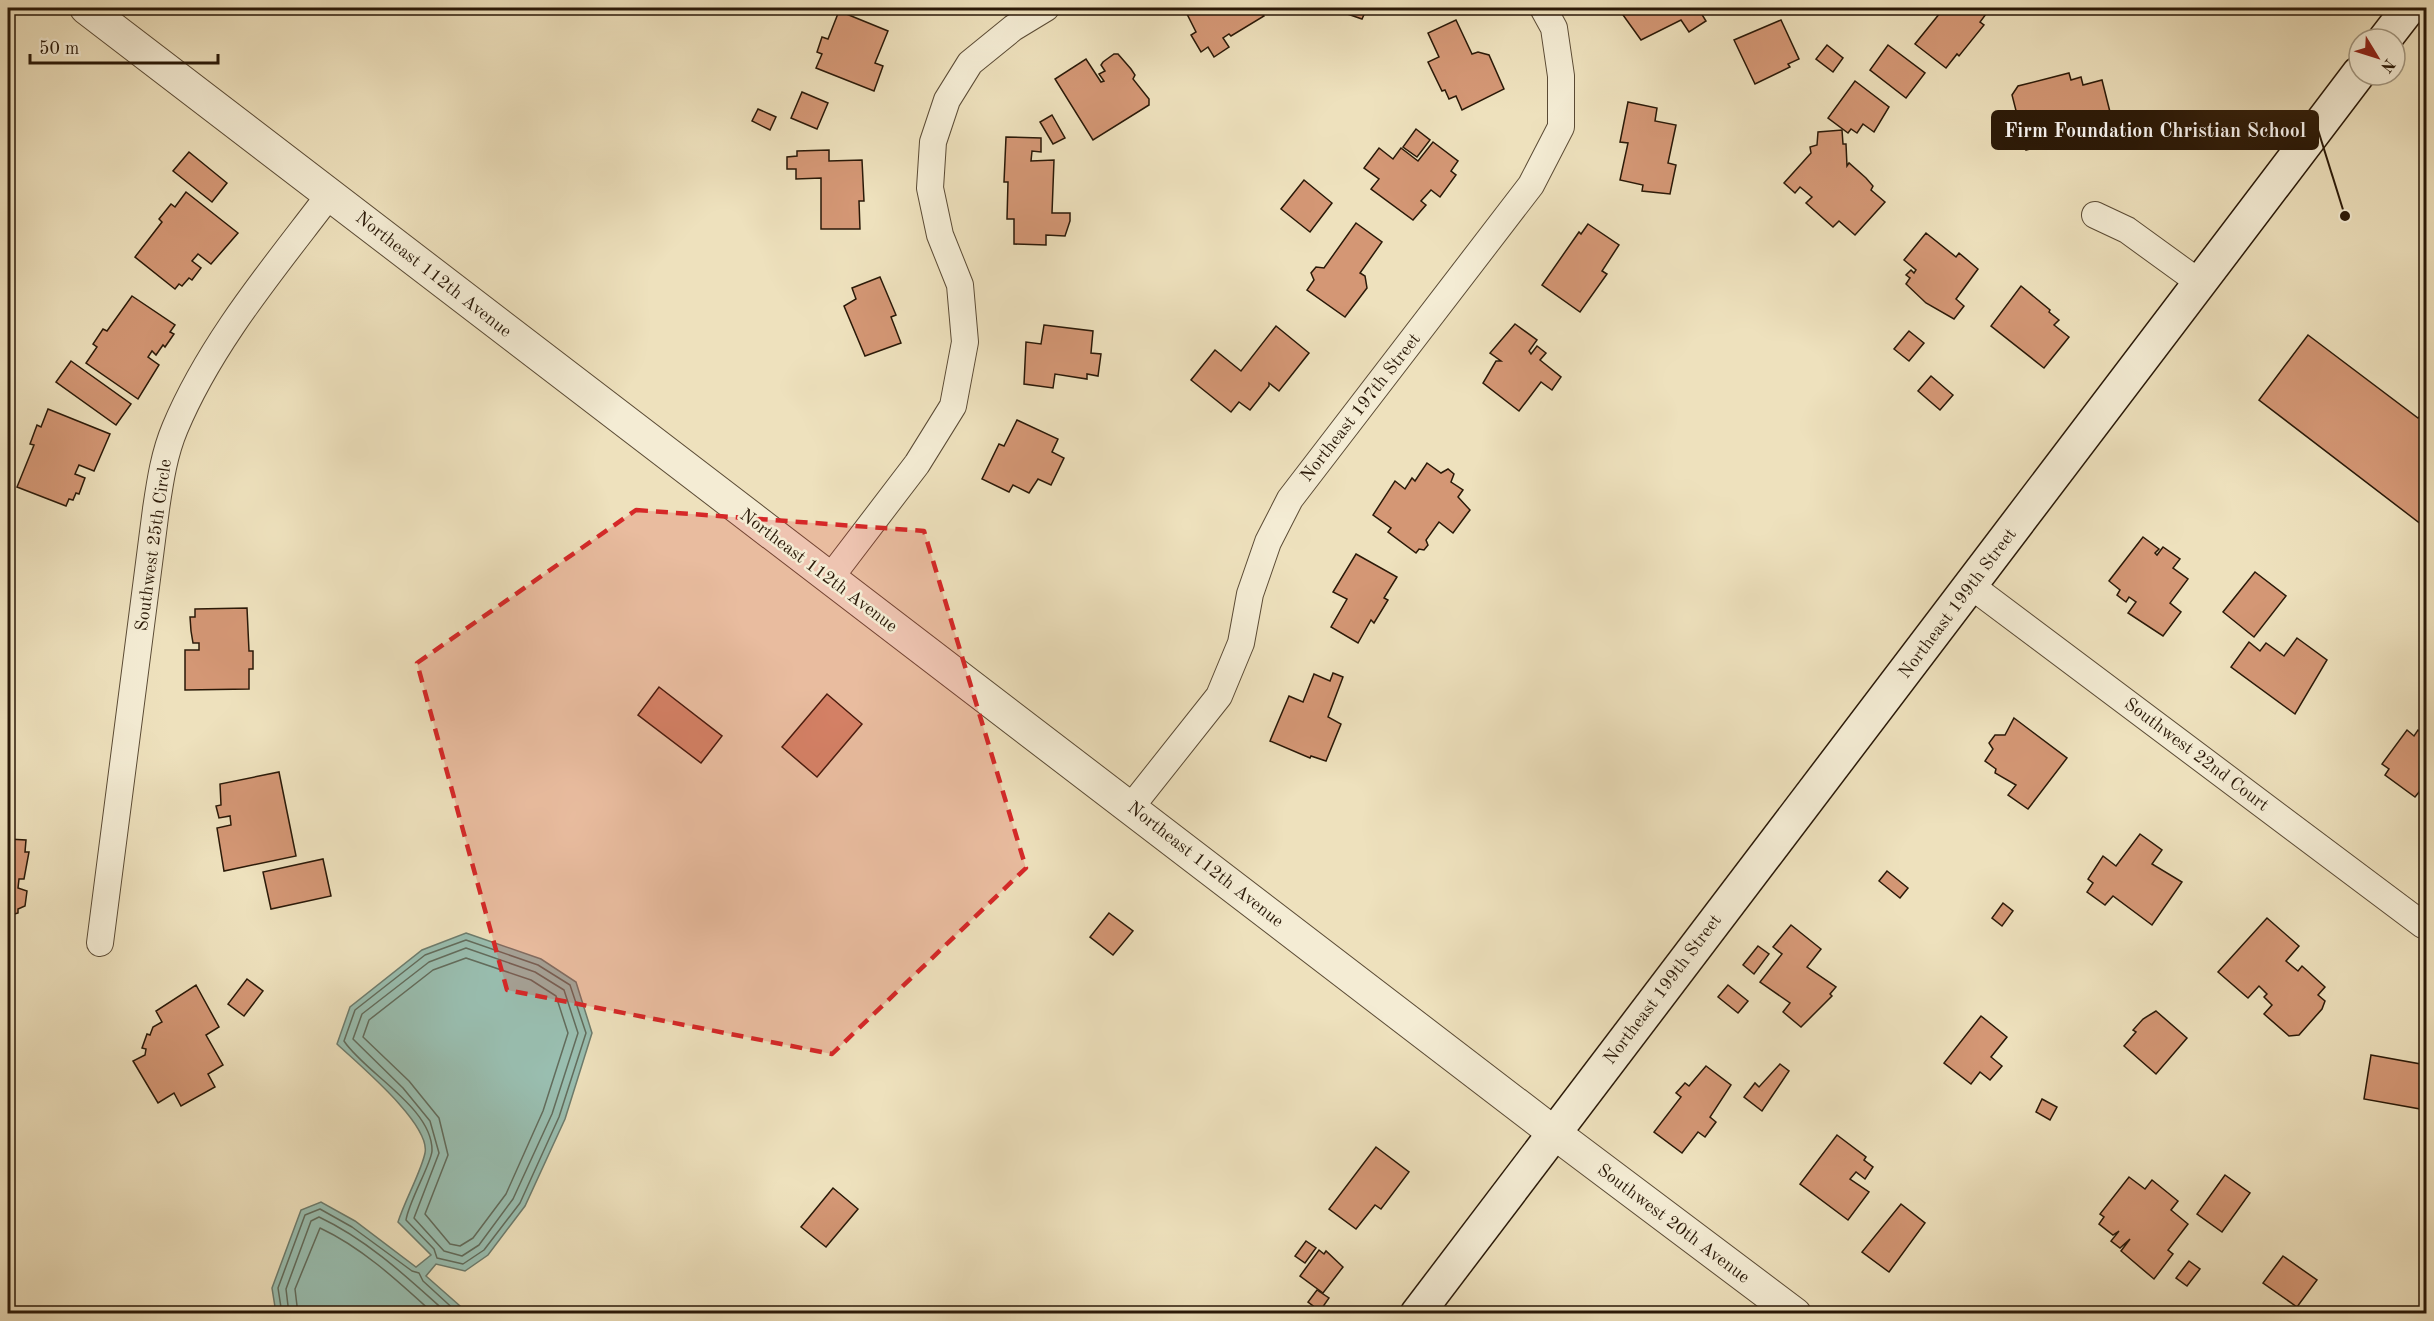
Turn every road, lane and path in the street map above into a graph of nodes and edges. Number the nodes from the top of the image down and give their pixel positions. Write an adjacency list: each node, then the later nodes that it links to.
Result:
1 (86, 8): 7 (street, Northeast 112th Avenue)
2 (1046, 8): 10 (street)
3 (1543, 8): 12 (street, Northeast 197th Street)
4 (2409, 8): 5 (main road)
5 (2394, 27)
6 (2348, 87): 9 (main road, Northeast 199th Street)
7 (330, 194): 10 (street, Northeast 112th Avenue); 14 (street, Southwest 25th Circle)
8 (2095, 215): 9 (street)
9 (2200, 283): 11 (main road, Northeast 199th Street)
10 (830, 578): 12 (street, Northeast 112th Avenue)
11 (1970, 585): 13 (street, Southwest 22nd Court); 15 (main road, Northeast 199th Street)
12 (1131, 807): 15 (street, Northeast 112th Avenue)
13 (2423, 925)
14 (100, 942)
15 (1553, 1132): 16 (main road, Northeast 199th Street); 17 (street, Southwest 20th Avenue)
16 (1417, 1314)
17 (1796, 1314)

